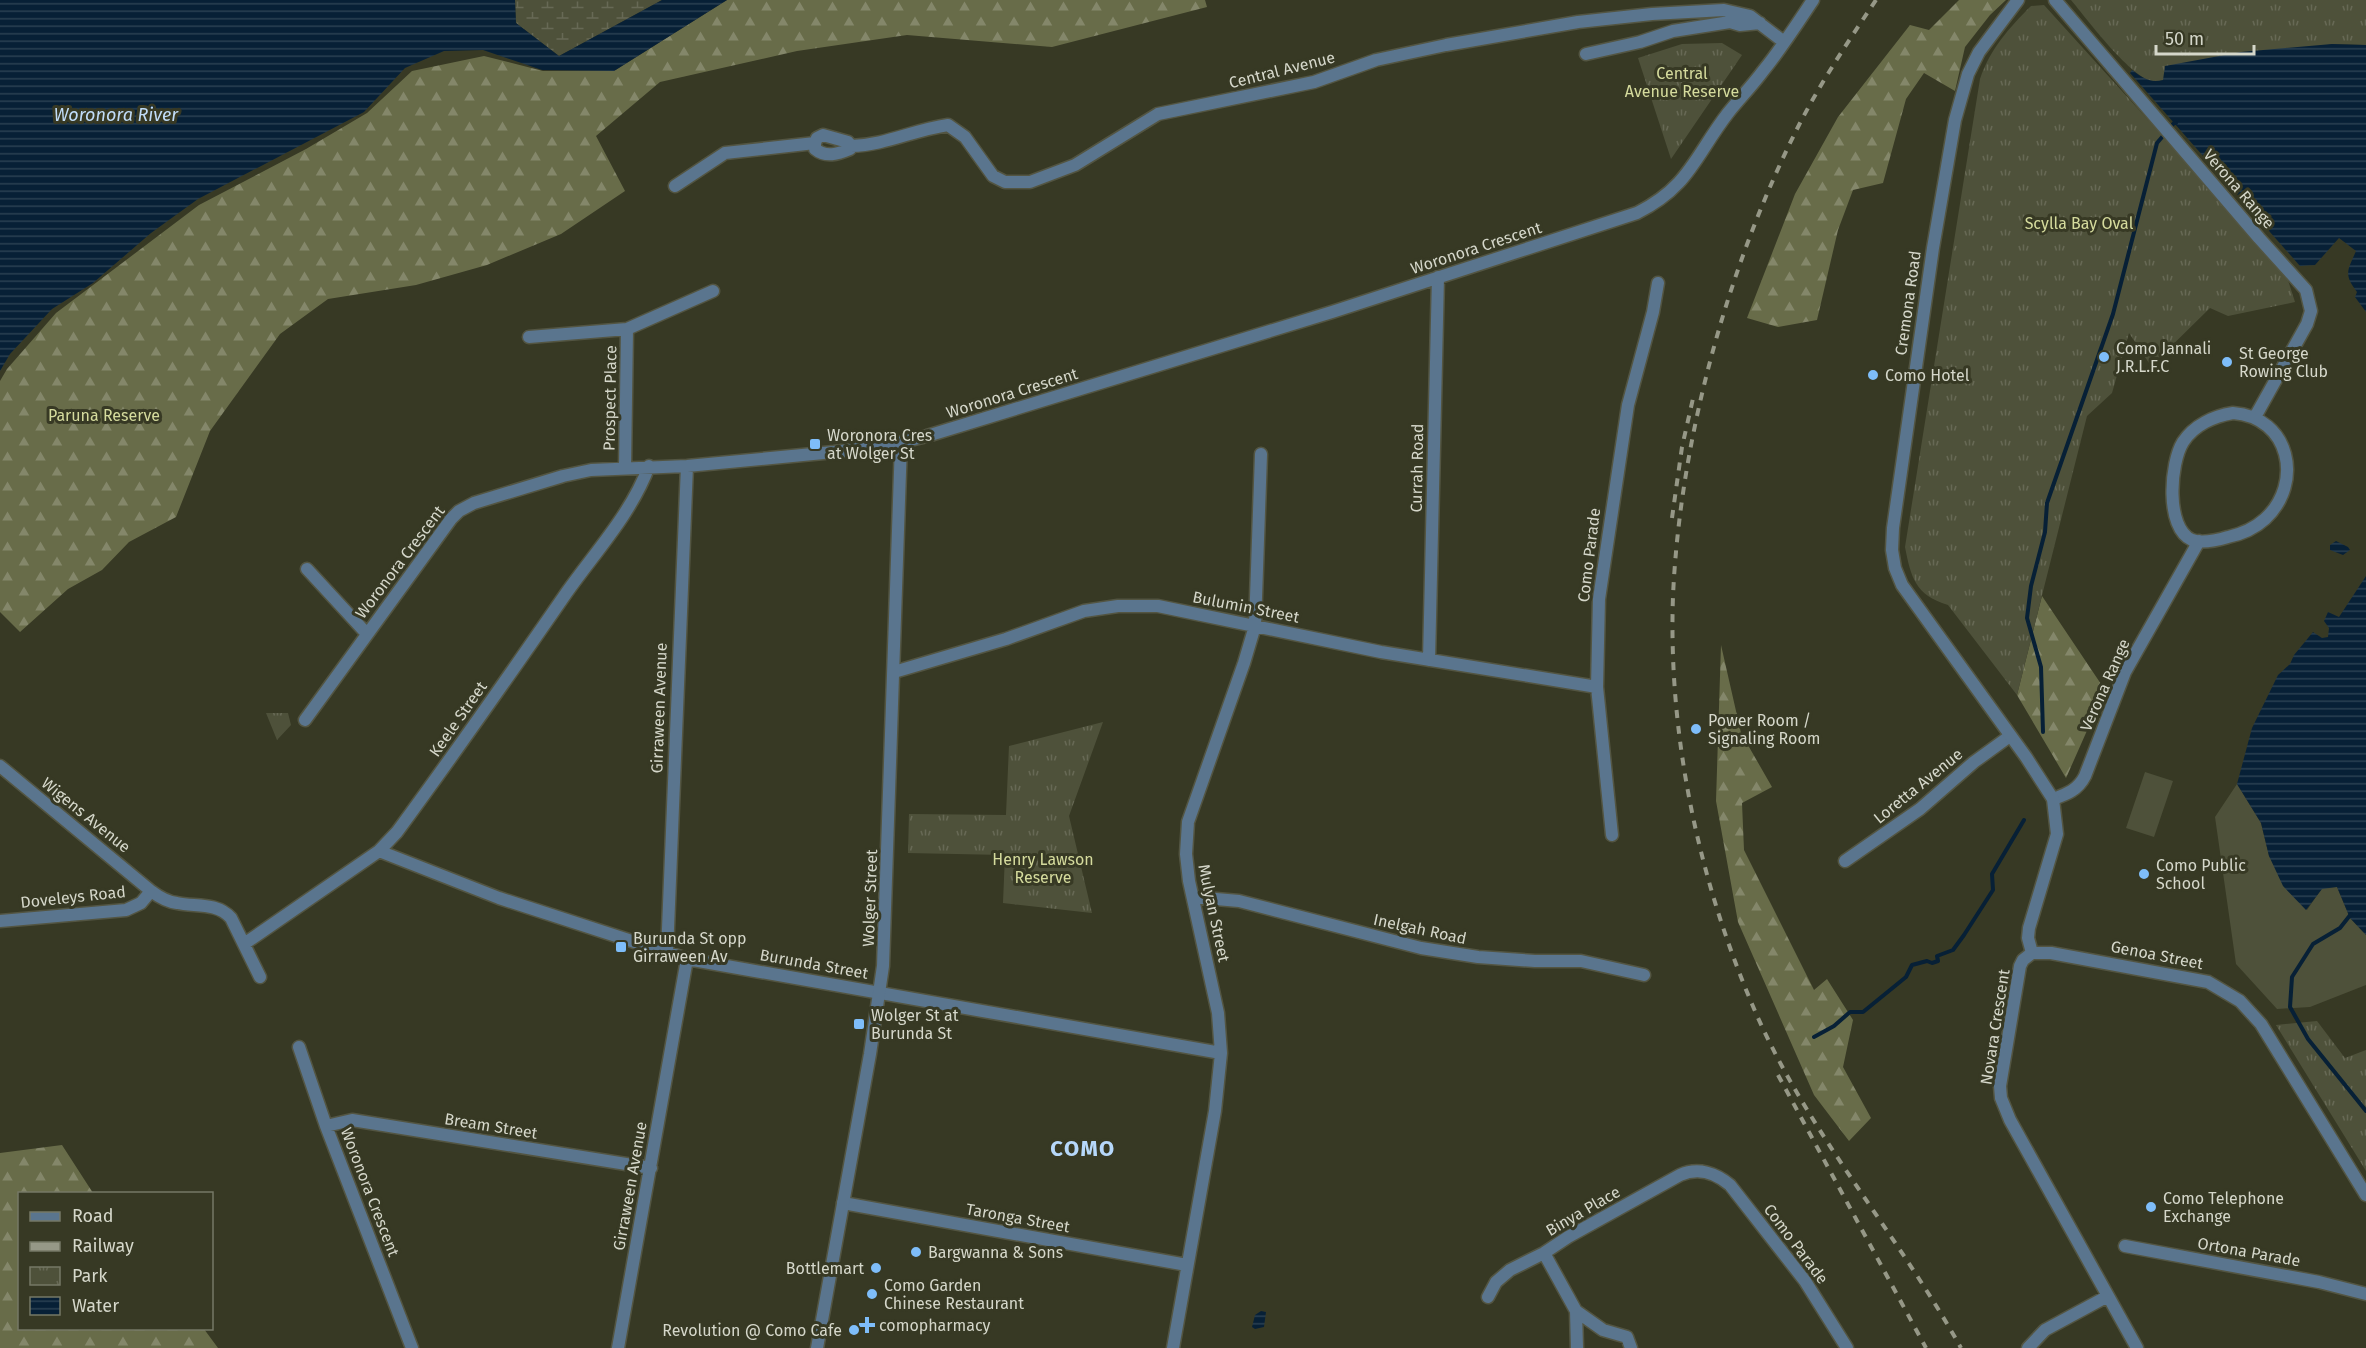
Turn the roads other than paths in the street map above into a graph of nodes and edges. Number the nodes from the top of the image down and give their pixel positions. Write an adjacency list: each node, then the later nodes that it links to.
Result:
1 (1813, 0): 5 (street)
2 (2018, 0): 29 (street, Cremona Road)
3 (2055, 0): 15 (street, Verona Range)
4 (1760, 23): 5 (street, Central Avenue); 6 (street); 8 (street, Central Avenue)
5 (1784, 42): 10 (street, Woronora Crescent)
6 (1586, 54)
7 (815, 143): 8 (street, Central Avenue); 8 (street, Central Avenue); 9 (street, Central Avenue)
8 (851, 146)
9 (675, 186)
10 (1438, 277): 16 (street, Woronora Crescent); 25 (street, Currah Road)
11 (1658, 283): 27 (street, Como Parade)
12 (713, 291): 13 (street, Prospect Place)
13 (627, 329): 14 (street, Prospect Place); 20 (street, Prospect Place)
14 (529, 337)
15 (2255, 417): 21 (street); 21 (street)
16 (901, 443): 18 (street, Woronora Crescent); 26 (street, Wolger Street)
17 (1262, 454): 23 (street, Mulyan Street)
18 (687, 465): 19 (street, Woronora Crescent); 39 (street, Girraween Avenue)
19 (649, 466): 20 (street, Woronora Crescent); 33 (street, Keele Street)
20 (625, 467): 24 (street, Woronora Crescent)
21 (2199, 542): 31 (street, Verona Range)
22 (307, 569): 24 (street)
23 (1255, 626): 25 (street, Bulumin Street); 26 (street, Bulumin Street); 36 (street, Mulyan Street)
24 (367, 634): 28 (street, Woronora Crescent)
25 (1429, 660): 27 (street, Bulumin Street)
26 (894, 672): 44 (street, Wolger Street)
27 (1597, 687): 32 (street, Como Parade)
28 (305, 720)
29 (2010, 736): 31 (street); 34 (street, Loretta Avenue)
30 (0, 766): 35 (street, Wigens Avenue)
31 (2053, 799): 40 (street)
32 (1612, 835)
33 (379, 851): 38 (street, Keele Street); 39 (street, Burunda Street)
34 (1845, 861)
35 (151, 891): 37 (street, Doveleys Road); 38 (street)
36 (1193, 897): 42 (street, Inelgah Road); 46 (street, Mulyan Street)
37 (0, 921)
38 (244, 944): 43 (street)
39 (667, 953): 41 (street, Burunda Street)
40 (2032, 953): 50 (street, Genoa Street); 56 (street, Novara Crescent)
41 (687, 959): 44 (street, Burunda Street); 48 (street, Girraween Avenue)
42 (1644, 975)
43 (260, 977)
44 (880, 992): 46 (street, Burunda Street); 51 (street, Wolger Street)
45 (299, 1047): 47 (street, Woronora Crescent)
46 (1221, 1053): 54 (street, Mulyan Street)
47 (326, 1126): 48 (street, Bream Street); 59 (street, Woronora Crescent)
48 (651, 1168): 60 (street, Girraween Avenue)
49 (1706, 1172): 53 (street, Binya Place); 65 (street, Como Parade)
50 (2366, 1195)
51 (843, 1203): 54 (street, Taronga Street); 61 (street, Wolger Street)
52 (2126, 1246): 55 (street, Ortona Parade)
53 (1544, 1253): 57 (street, Binya Place); 58 (street)
54 (1187, 1265): 62 (street, Mulyan Street)
55 (2366, 1294)
56 (2108, 1296): 66 (street); 67 (street, Novara Crescent)
57 (1488, 1297)
58 (1576, 1311): 63 (street); 64 (street)
59 (412, 1348)
60 (618, 1348)
61 (817, 1348)
62 (1173, 1348)
63 (1576, 1348)
64 (1631, 1348)
65 (1847, 1348)
66 (2028, 1348)
67 (2137, 1348)

